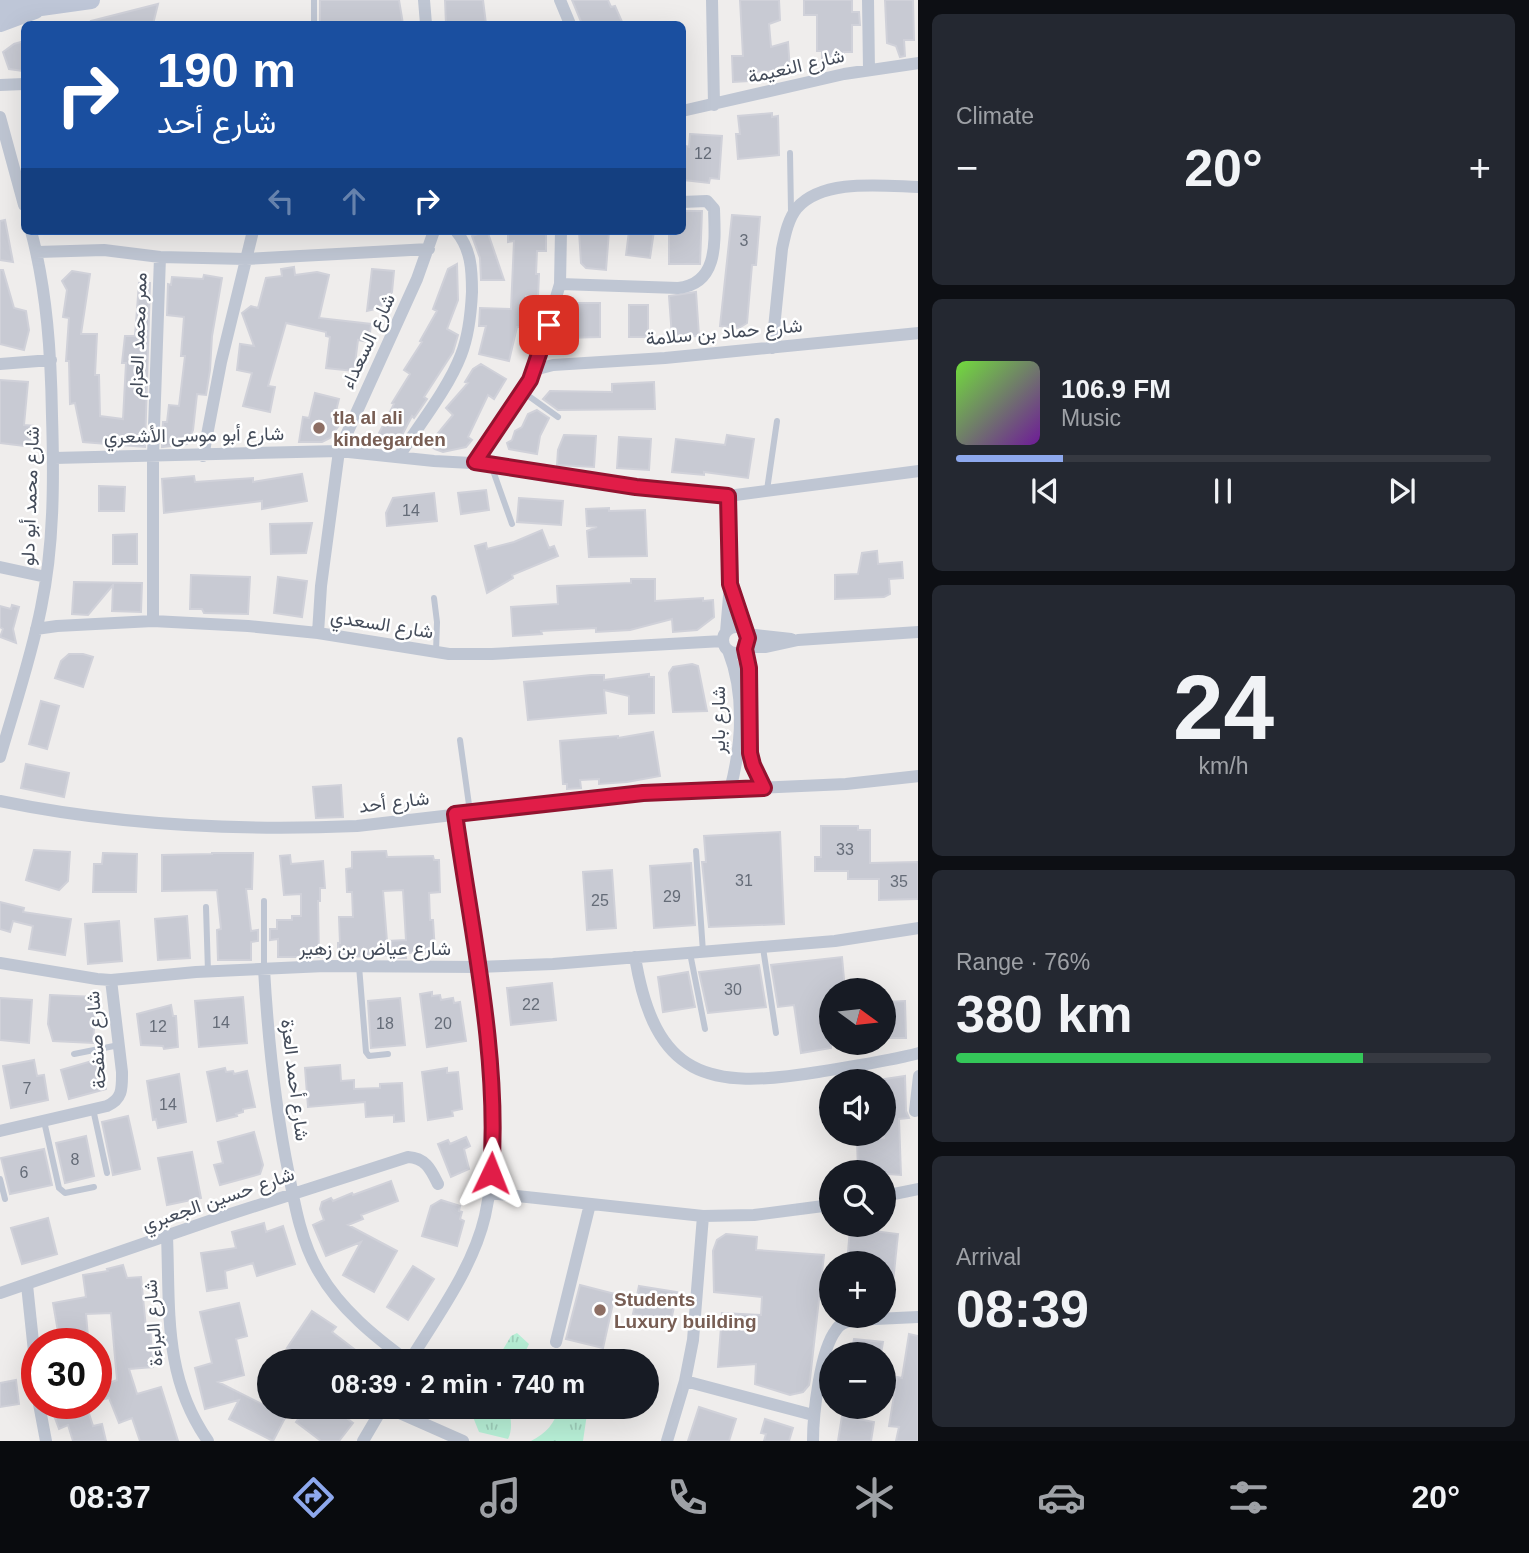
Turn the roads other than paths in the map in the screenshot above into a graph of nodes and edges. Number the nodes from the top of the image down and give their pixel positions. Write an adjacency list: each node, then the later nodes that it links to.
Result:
1 (91, 0): 7 (street)
2 (314, 0): 9 (lane)
3 (424, 0): 10 (street)
4 (560, 0): 11 (street)
5 (712, 0): 17 (street)
6 (868, 0): 14 (street)
7 (41, 7): 8 (street); 12 (street)
8 (0, 9)
9 (314, 21)
10 (425, 21)
11 (569, 21)
12 (0, 23)
13 (918, 63): 14 (street, شارع النعيمة)
14 (869, 70): 17 (street, شارع النعيمة)
15 (0, 85): 16 (street)
16 (21, 85)
17 (714, 105): 18 (street, شارع النعيمة)
18 (686, 110)
19 (0, 117): 22 (street)
20 (790, 153): 24 (lane)
21 (918, 187): 24 (street)
22 (21, 194)
23 (686, 202): 34 (street)
24 (792, 217): 36 (street)
25 (32, 235): 31 (street, شارع محمد أبو دلو)
26 (252, 235): 33 (street)
27 (433, 235): 30 (street, شارع السعداء)
28 (459, 235): 46 (street)
29 (561, 235): 34 (street)
30 (429, 249): 33 (street); 43 (street, شارع السعداء)
31 (37, 253): 32 (street); 37 (street, شارع محمد أبو دلو)
32 (160, 257): 33 (street); 44 (street, ممر محمد العزام)
33 (246, 259): 45 (street)
34 (560, 284): 39 (street)
35 (918, 333): 36 (street, شارع حماد بن سلامة)
36 (772, 348): 39 (street, شارع حماد بن سلامة)
37 (51, 360): 38 (street); 47 (street, شارع محمد أبو دلو)
38 (0, 364)
39 (534, 370): 40 (street)
40 (523, 391): 41 (lane); 48 (street)
41 (558, 417)
42 (776, 421): 51 (lane)
43 (339, 451): 45 (street, شارع أبو موسى الأشعري); 46 (street, شارع أبو موسى الأشعري); 61 (street, شارع السعداء)
44 (153, 456): 45 (street, شارع أبو موسى الأشعري); 47 (street, شارع أبو موسى الأشعري); 58 (street, ممر محمد العزام)
45 (203, 456)
46 (399, 456): 48 (street, شارع أبو موسى الأشعري)
47 (54, 458): 55 (street, شارع محمد أبو دلو)
48 (475, 462): 49 (street, شارع أبو موسى الأشعري)
49 (490, 464): 52 (street, شارع أبو موسى الأشعري); 53 (lane)
50 (918, 471): 51 (street, شارع أبو موسى الأشعري)
51 (767, 492): 52 (street, شارع أبو موسى الأشعري)
52 (728, 496): 56 (street, شارع باير)
53 (512, 524)
54 (0, 567): 55 (street)
55 (46, 577): 59 (street, شارع محمد أبو دلو)
56 (730, 584): 62 (street, شارع باير); 63 (street, شارع باير)
57 (434, 598): 64 (lane)
58 (153, 621): 59 (street, شارع السعدي); 61 (street, شارع السعدي)
59 (36, 629): 66 (street, شارع محمد أبو دلو)
60 (918, 632): 62 (street)
61 (318, 633): 64 (street, شارع السعدي)
62 (746, 640): 63 (street); 63 (street); 68 (street, شارع باير)
63 (726, 641): 64 (street, شارع السعدي); 69 (street, شارع باير)
64 (436, 652)
65 (460, 740): 71 (lane)
66 (0, 757)
67 (918, 776): 68 (street, شارع أحد)
68 (764, 788): 69 (street, شارع أحد)
69 (730, 790): 71 (street, شارع أحد)
70 (0, 801): 72 (street, شارع أحد)
71 (470, 812): 72 (street, شارع أحد)
72 (455, 814): 82 (street)
73 (696, 851): 78 (lane)
74 (264, 901): 83 (lane)
75 (206, 907): 84 (lane)
76 (918, 928): 77 (street, شارع عياض بن زهير)
77 (763, 948): 78 (street, شارع عياض بن زهير); 87 (lane)
78 (697, 952): 79 (street, شارع عياض بن زهير); 86 (lane)
79 (635, 957): 82 (street, شارع عياض بن زهير); 89 (street)
80 (0, 963): 85 (street, شارع عياض بن زهير)
81 (359, 966): 82 (street, شارع عياض بن زهير); 83 (street, شارع عياض بن زهير); 91 (lane)
82 (478, 967): 102 (street)
83 (264, 969): 84 (street, شارع عياض بن زهير); 103 (street, شارع أحمد العزة)
84 (208, 972): 85 (street, شارع عياض بن زهير)
85 (111, 980): 88 (street, شارع صنفحة)
86 (705, 1029)
87 (775, 1032)
88 (119, 1045): 90 (lane); 93 (street, شارع صنفحة)
89 (918, 1053)
90 (74, 1054)
91 (388, 1054)
92 (918, 1076): 94 (street)
93 (93, 1109): 95 (street, شارع صنفحة); 97 (lane)
94 (915, 1111)
95 (44, 1121): 96 (street, شارع صنفحة); 100 (lane)
96 (0, 1131)
97 (107, 1173)
98 (0, 1179): 105 (lane)
99 (439, 1184): 103 (street, شارع حسين الجعبري)
100 (94, 1187)
101 (918, 1189): 104 (street)
102 (489, 1193): 106 (street); 116 (street)
103 (292, 1194): 109 (street, شارع حسين الجعبري); 115 (street, شارع أحمد العزة)
104 (896, 1194)
105 (5, 1199)
106 (590, 1203): 108 (street); 114 (street)
107 (819, 1207): 108 (street)
108 (703, 1216): 117 (street)
109 (167, 1236): 110 (street, شارع حسين الجعبري); 123 (street, شارع البراءة)
110 (27, 1285): 111 (street, شارع حسين الجعبري); 113 (street)
111 (0, 1293)
112 (918, 1317): 118 (street)
113 (32, 1328)
114 (556, 1342)
115 (392, 1349)
116 (417, 1349)
117 (685, 1381): 118 (street); 126 (street)
118 (813, 1415): 127 (street)
119 (42, 1419): 122 (street)
120 (377, 1419): 124 (street)
121 (413, 1419): 125 (street)
122 (46, 1441)
123 (208, 1441)
124 (363, 1441)
125 (463, 1441)
126 (668, 1441)
127 (813, 1441)

